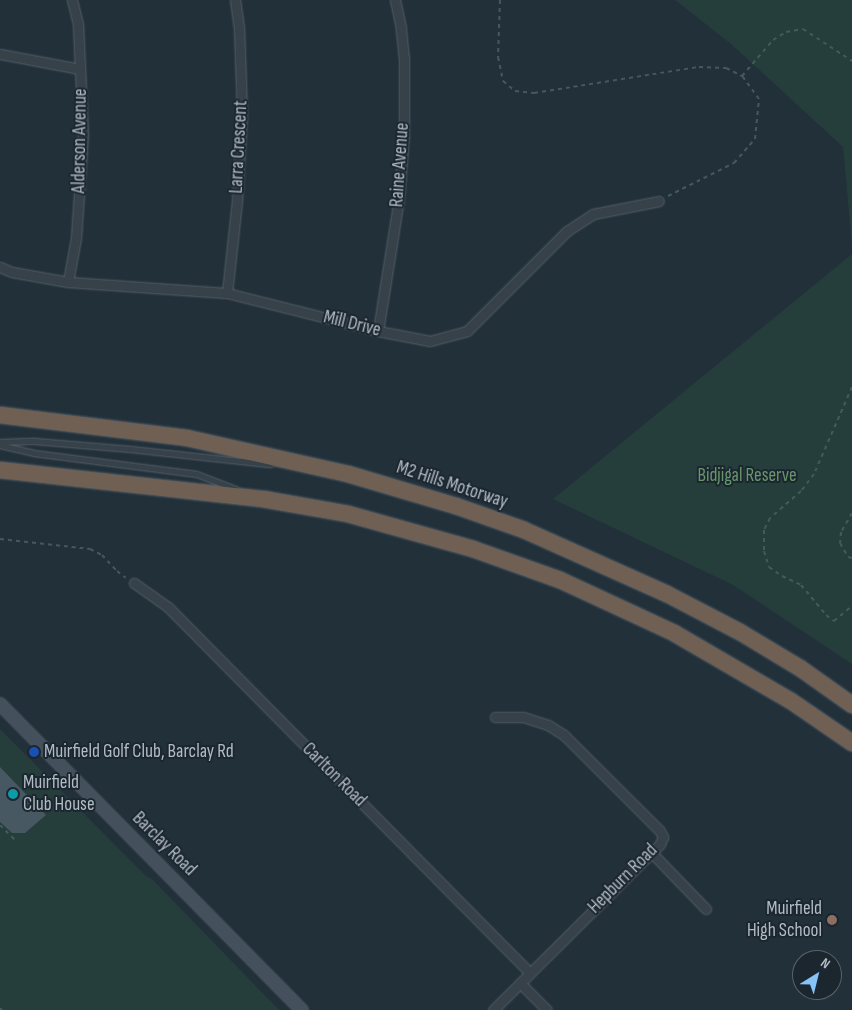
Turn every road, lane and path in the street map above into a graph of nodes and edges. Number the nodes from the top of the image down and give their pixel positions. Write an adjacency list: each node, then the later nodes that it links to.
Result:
1 (72, 0): 7 (street, Alderson Avenue)
2 (235, 0): 12 (street, Larra Crescent)
3 (394, 0): 13 (street, Raine Avenue)
4 (500, 0): 8 (path)
5 (0, 54): 7 (street)
6 (852, 61): 8 (path)
7 (80, 69): 11 (street, Alderson Avenue)
8 (742, 76): 9 (path)
9 (659, 201): 13 (street, Mill Drive)
10 (0, 267): 11 (street, Mill Drive)
11 (68, 282): 12 (street, Mill Drive)
12 (227, 293): 13 (street, Mill Drive)
13 (378, 330)
14 (852, 387): 24 (path)
15 (0, 415): 18 (highway, M2 Hills Motorway)
16 (0, 444): 18 (lane); 19 (lane)
17 (0, 470): 19 (highway)
18 (348, 474): 26 (highway, M2 Hills Motorway)
19 (263, 499): 28 (highway)
20 (852, 513): 22 (path)
21 (0, 539): 23 (path)
22 (852, 558)
23 (134, 582): 33 (street, Carlton Road)
24 (852, 606)
25 (0, 704): 35 (main road, Barclay Road)
26 (852, 705)
27 (495, 717): 31 (street, Hepburn Road)
28 (852, 743)
29 (0, 825): 30 (path)
30 (16, 841)
31 (651, 852): 32 (street); 33 (street, Hepburn Road)
32 (706, 909)
33 (530, 973): 34 (street, Hepburn Road)
34 (520, 983): 36 (street, Hepburn Road); 37 (street)
35 (302, 1010)
36 (494, 1010)
37 (547, 1010)

